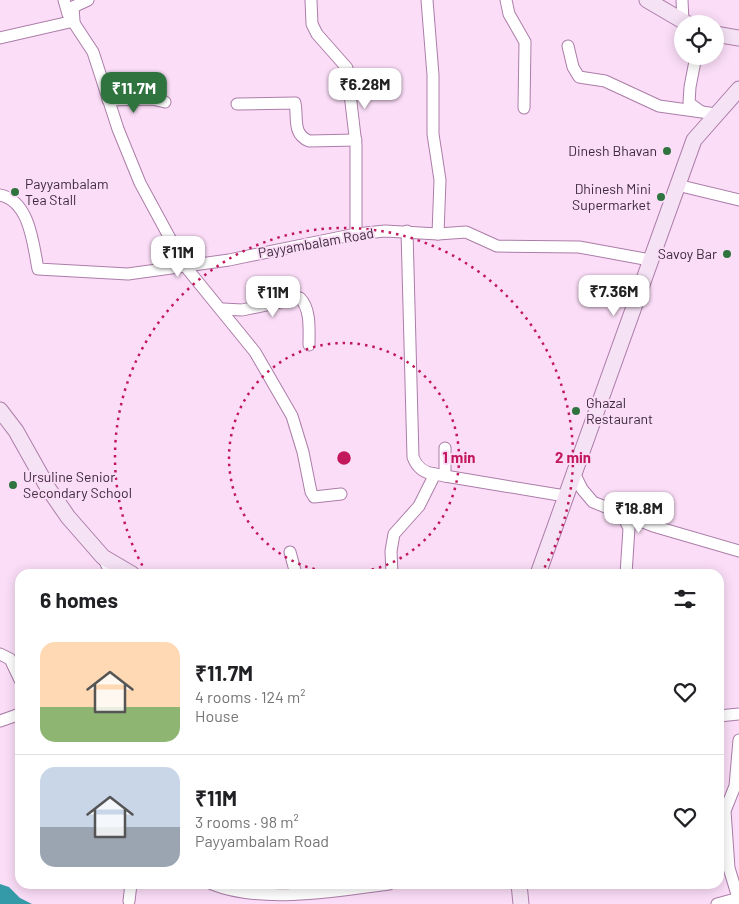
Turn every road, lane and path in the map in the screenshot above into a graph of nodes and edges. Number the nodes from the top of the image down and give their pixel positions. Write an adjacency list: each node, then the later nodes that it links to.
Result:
1 (64, 0): 10 (street)
2 (88, 0): 10 (street)
3 (311, 0): 23 (street)
4 (427, 0): 29 (street)
5 (506, 0): 20 (street)
6 (647, 0): 8 (main road)
7 (682, 0): 9 (street)
8 (674, 15)
9 (685, 15)
10 (74, 21): 12 (street); 17 (street)
11 (724, 36): 13 (main road)
12 (0, 38)
13 (739, 38)
14 (568, 46): 21 (street)
15 (694, 65): 21 (street)
16 (739, 89): 22 (main road)
17 (108, 100): 18 (street); 31 (street)
18 (165, 102)
19 (237, 104): 23 (street)
20 (524, 108)
21 (700, 111): 22 (street)
22 (716, 114): 24 (main road)
23 (356, 140): 28 (street)
24 (677, 185): 26 (street); 30 (main road)
25 (0, 195): 31 (street, Payyambalam Road)
26 (739, 200)
27 (407, 231): 28 (street, Payyambalam Road); 29 (street, Payyambalam Road); 37 (street)
28 (356, 234): 31 (street, Payyambalam Road)
29 (438, 234): 30 (street, Payyambalam Road)
30 (650, 260): 36 (main road)
31 (185, 266): 32 (street)
32 (222, 309): 33 (street); 38 (street)
33 (310, 345)
34 (0, 410): 43 (main road)
35 (445, 448): 37 (street)
36 (574, 471): 39 (main road); 40 (street)
37 (440, 475): 39 (street); 47 (street)
38 (340, 494)
39 (566, 496): 48 (main road)
40 (621, 513): 41 (street); 49 (street)
41 (739, 551)
42 (290, 552): 46 (street)
43 (103, 557): 44 (street); 45 (main road)
44 (109, 569)
45 (123, 569)
46 (295, 569)
47 (392, 569)
48 (540, 569)
49 (626, 569)
50 (0, 654): 51 (street)
51 (15, 670)
52 (739, 714): 54 (street)
53 (15, 716): 55 (street)
54 (724, 716)
55 (0, 721)
56 (739, 740): 57 (street)
57 (737, 784): 62 (street)
58 (130, 889): 63 (street)
59 (232, 889): 60 (street)
60 (344, 889)
61 (520, 889): 64 (main road)
62 (739, 900): 65 (street)
63 (129, 901)
64 (521, 904)
65 (717, 904)

